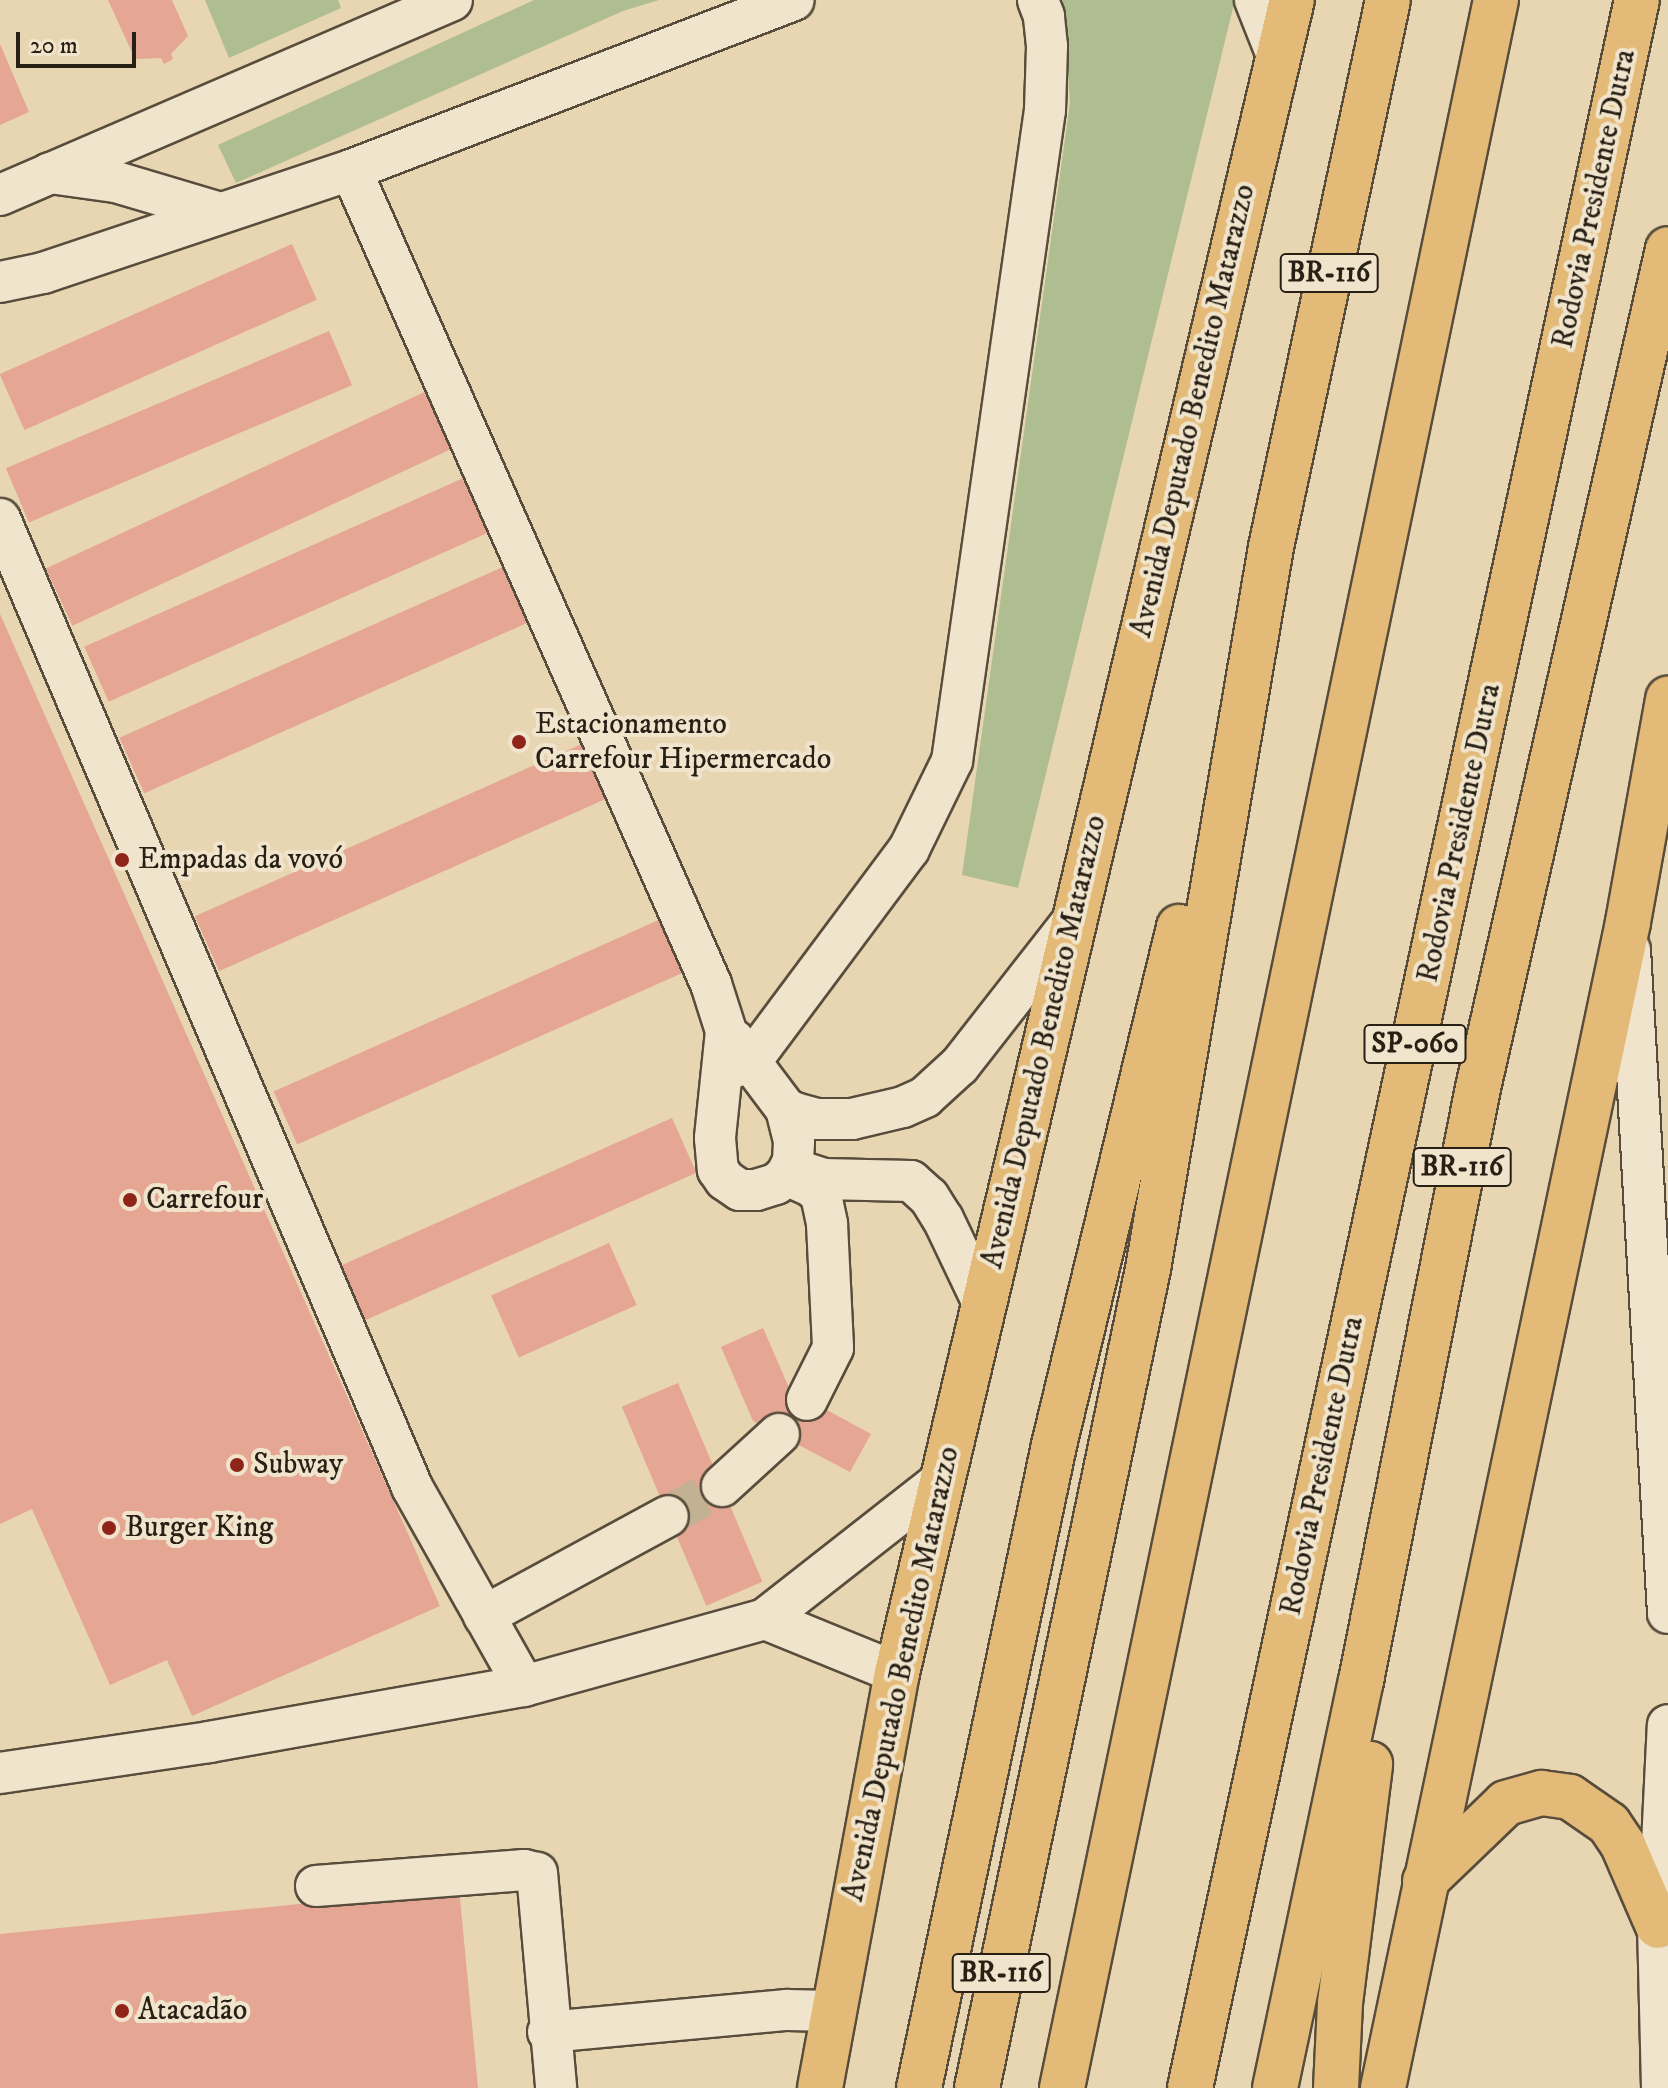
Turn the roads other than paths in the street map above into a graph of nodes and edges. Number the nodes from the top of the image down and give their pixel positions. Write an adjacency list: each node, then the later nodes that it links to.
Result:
1 (452, 0): 11 (street)
2 (794, 0): 10 (street)
3 (1038, 0): 21 (street)
4 (1255, 0): 9 (street)
5 (1292, 0): 9 (main road, Avenida Deputado Benedito Matarazzo)
6 (1388, 0): 17 (main road, BR-116)
7 (1496, 0): 47 (main road)
8 (1637, 0): 48 (main road, Rodovia Presidente Dutra / SP-060)
9 (1278, 58): 19 (main road, Avenida Deputado Benedito Matarazzo)
10 (351, 170): 13 (street); 21 (street)
11 (50, 173): 12 (street); 13 (street)
12 (0, 195)
13 (217, 212): 15 (street)
14 (1668, 249): 30 (main road, BR-116)
15 (0, 282)
16 (0, 519): 32 (street)
17 (1271, 547): 45 (main road); 46 (main road, BR-116)
18 (1668, 699): 20 (main road)
19 (1074, 919): 22 (street); 24 (main road, Avenida Deputado Benedito Matarazzo)
20 (1628, 922): 31 (street); 38 (main road)
21 (733, 1054): 22 (street); 23 (street)
22 (786, 1109): 23 (street)
23 (788, 1172): 24 (street); 25 (street)
24 (984, 1305): 27 (main road, Avenida Deputado Benedito Matarazzo)
25 (807, 1400)
26 (779, 1434): 28 (street)
27 (942, 1480): 33 (street); 34 (main road, Avenida Deputado Benedito Matarazzo)
28 (722, 1486)
29 (668, 1516): 32 (street)
30 (1391, 1527): 49 (main road, BR-116); 50 (main road)
31 (1668, 1613)
32 (484, 1616): 35 (street)
33 (765, 1619): 34 (street); 35 (street)
34 (897, 1673): 41 (main road, Avenida Deputado Benedito Matarazzo)
35 (524, 1686): 37 (street)
36 (1668, 1725): 40 (street)
37 (0, 1773)
38 (1425, 1881): 40 (main road); 51 (main road)
39 (316, 1886): 42 (street)
40 (1658, 1926): 52 (street)
41 (834, 2011): 42 (street); 44 (main road, Avenida Deputado Benedito Matarazzo)
42 (548, 2032): 43 (street)
43 (556, 2088)
44 (820, 2088)
45 (919, 2088)
46 (977, 2088)
47 (1062, 2088)
48 (1190, 2088)
49 (1275, 2088)
50 (1336, 2088)
51 (1383, 2088)
52 (1662, 2088)

